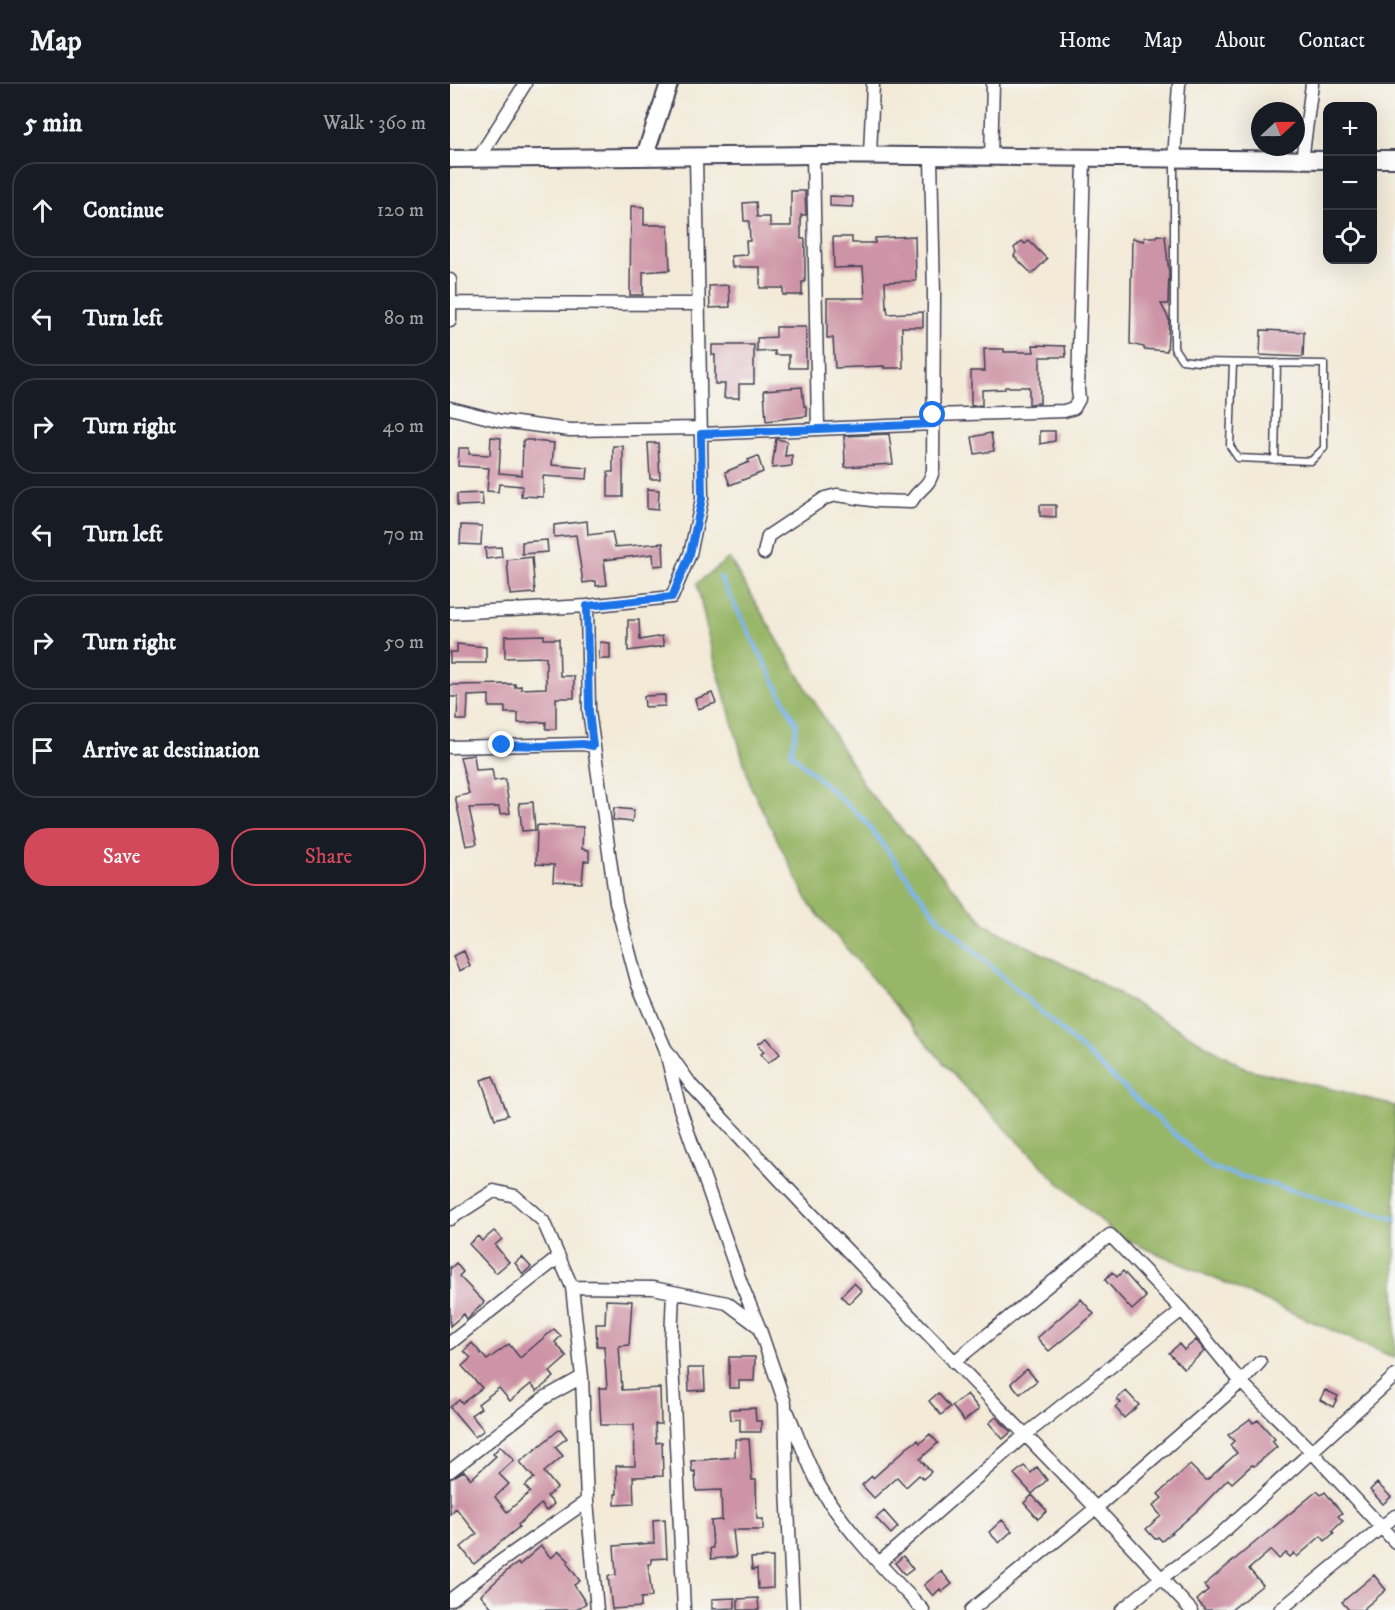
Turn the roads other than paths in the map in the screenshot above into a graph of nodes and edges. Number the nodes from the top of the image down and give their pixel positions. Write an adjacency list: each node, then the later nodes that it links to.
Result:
1 (525, 84): 14 (street)
2 (669, 84): 7 (street)
3 (873, 84): 9 (street)
4 (993, 84): 11 (street)
5 (1179, 84): 18 (street)
6 (1312, 84): 20 (street)
7 (645, 155): 10 (street); 14 (street)
8 (813, 155): 9 (street); 10 (street); 29 (street)
9 (870, 155): 12 (street)
10 (696, 156): 23 (street)
11 (991, 157): 12 (street); 15 (street)
12 (931, 158): 28 (street)
13 (450, 159): 14 (street)
14 (478, 159)
15 (1084, 159): 18 (street); 28 (street)
16 (1377, 159): 17 (street)
17 (1395, 159)
18 (1174, 160): 20 (street); 25 (lane)
19 (1323, 160): 20 (street)
20 (1302, 161)
21 (450, 280): 22 (street)
22 (451, 303): 23 (street); 24 (street)
23 (698, 304): 30 (street)
24 (450, 321)
25 (1233, 363): 26 (lane); 31 (lane)
26 (1276, 363): 31 (lane); 31 (lane)
27 (450, 408): 30 (street)
28 (933, 419): 29 (street); 32 (street)
29 (818, 427): 30 (street)
30 (701, 431): 33 (street)
31 (1275, 460)
32 (765, 553)
33 (587, 606): 34 (street); 35 (street)
34 (450, 613)
35 (593, 746): 36 (street); 37 (street)
36 (450, 747)
37 (665, 1048): 43 (street); 45 (street)
38 (450, 1219): 39 (street)
39 (559, 1257): 40 (street); 44 (street)
40 (572, 1287): 41 (street); 48 (street)
41 (673, 1292): 43 (street); 63 (street)
42 (1182, 1310): 45 (street); 49 (street); 51 (street)
43 (759, 1327): 50 (street)
44 (450, 1343)
45 (954, 1362): 51 (street)
46 (1260, 1362): 49 (street)
47 (1395, 1376): 52 (street)
48 (582, 1377): 53 (street); 54 (street)
49 (1241, 1382): 52 (street); 55 (street)
50 (785, 1403): 59 (street); 64 (street)
51 (1025, 1435): 55 (street); 59 (street)
52 (1312, 1452): 57 (street); 60 (street)
53 (450, 1471)
54 (587, 1501): 61 (street); 62 (street)
55 (1095, 1508): 60 (street); 66 (street)
56 (1395, 1516): 57 (street)
57 (1380, 1527): 58 (street); 69 (street)
58 (1395, 1542)
59 (879, 1563): 65 (street)
60 (1161, 1578): 67 (street); 68 (street)
61 (450, 1600)
62 (597, 1610)
63 (684, 1610)
64 (793, 1610)
65 (922, 1610)
66 (970, 1610)
67 (1122, 1610)
68 (1191, 1610)
69 (1280, 1610)

